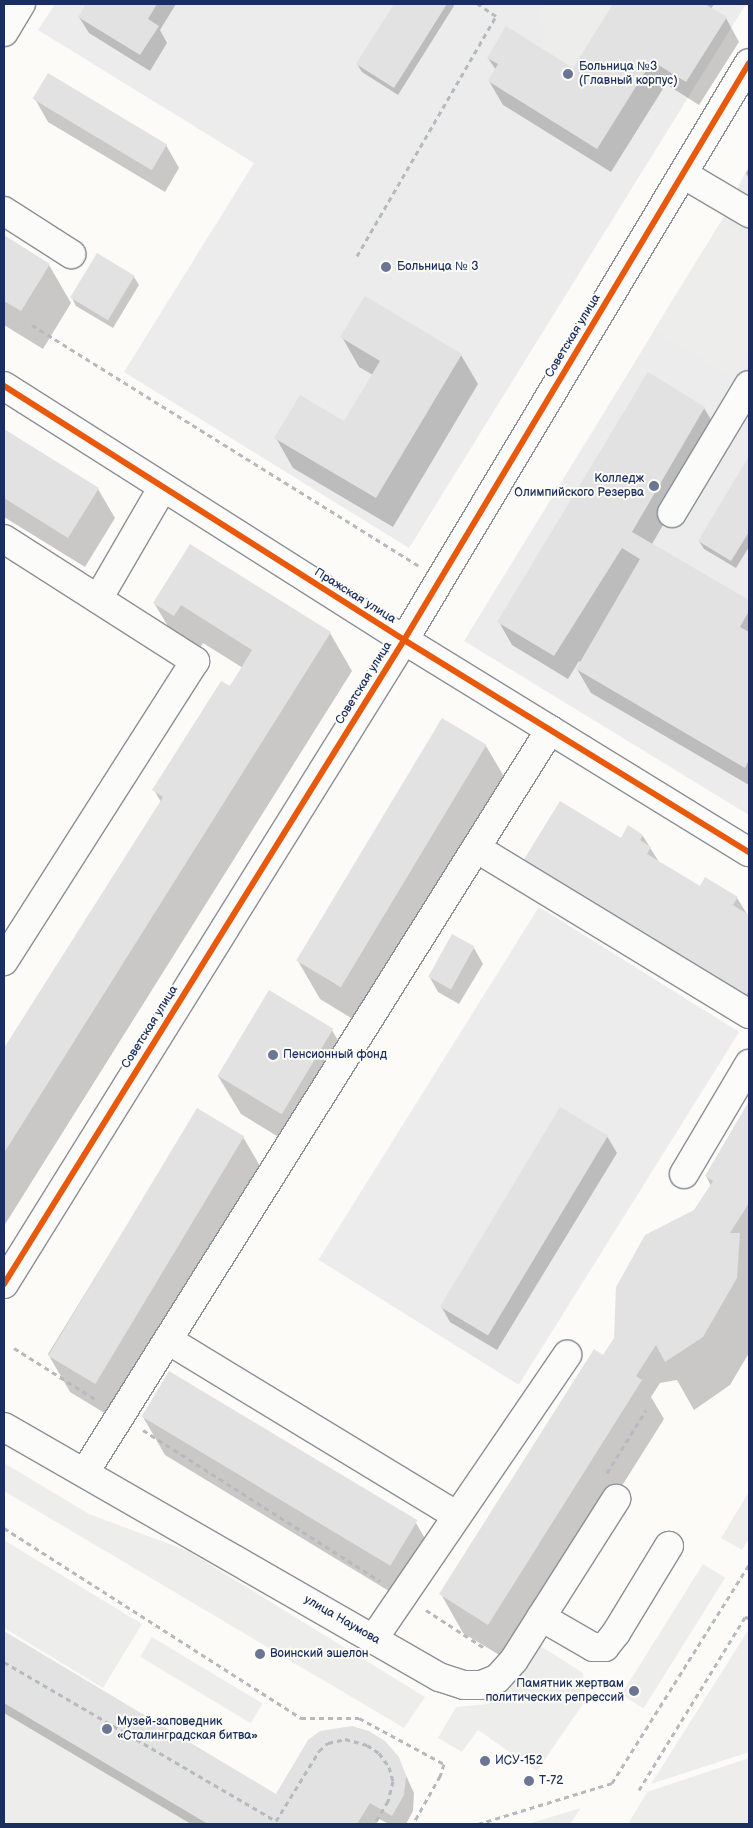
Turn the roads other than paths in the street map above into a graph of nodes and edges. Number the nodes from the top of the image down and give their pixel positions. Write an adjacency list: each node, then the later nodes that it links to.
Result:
1 (22, 4): 2 (street)
2 (4, 32)
3 (749, 63): 4 (street, Советская улица)
4 (683, 174): 6 (street); 14 (street, Советская улица)
5 (4, 211): 7 (street)
6 (749, 213)
7 (71, 254)
8 (749, 385): 11 (street)
9 (4, 386): 10 (street, Пражская улица)
10 (163, 487): 13 (street); 14 (street, Пражская улица)
11 (672, 513)
12 (4, 539): 13 (street)
13 (98, 599): 18 (street)
14 (404, 640): 15 (street, Пражская улица); 22 (street, Советская улица)
15 (550, 730): 16 (street); 17 (street, Пражская улица)
16 (476, 848): 19 (street); 23 (street)
17 (749, 852)
18 (4, 961)
19 (749, 1014)
20 (749, 1064): 21 (street)
21 (684, 1174)
22 (4, 1284)
23 (168, 1340): 26 (street); 28 (street)
24 (567, 1355): 28 (street)
25 (4, 1427): 26 (street, улица Наумова)
26 (85, 1472): 31 (street, улица Наумова)
27 (616, 1499): 30 (street, улица Наумова)
28 (456, 1516): 31 (street)
29 (669, 1546): 30 (street)
30 (541, 1617): 31 (street, улица Наумова)
31 (374, 1638)

